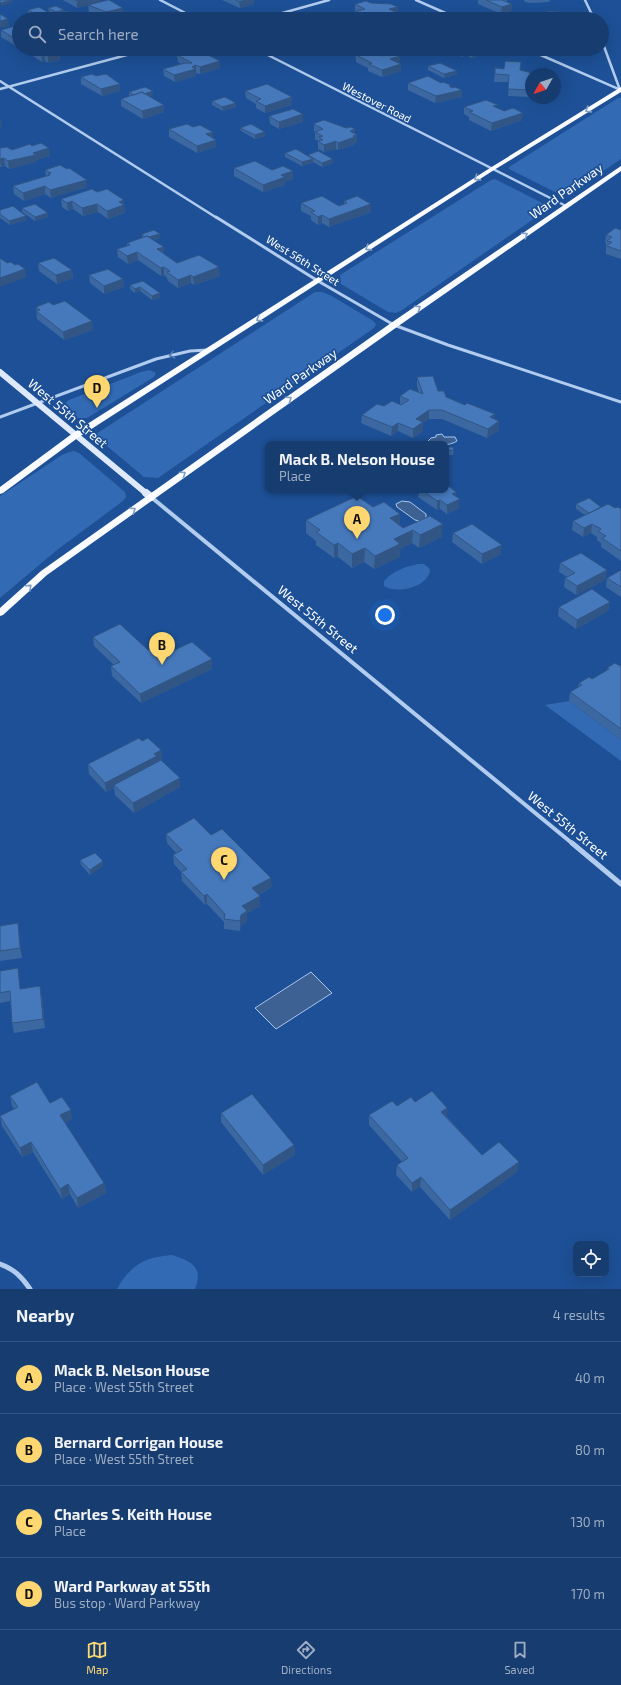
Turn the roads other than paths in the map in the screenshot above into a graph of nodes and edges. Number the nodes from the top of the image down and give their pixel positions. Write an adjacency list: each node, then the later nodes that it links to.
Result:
1 (160, 0): 5 (street)
2 (329, 0): 6 (street)
3 (416, 0): 7 (street)
4 (585, 0): 8 (street)
5 (183, 12)
6 (285, 12)
7 (443, 12)
8 (591, 12)
9 (122, 56): 14 (street)
10 (270, 56): 18 (street, Westover Road)
11 (543, 56): 16 (street)
12 (608, 56): 16 (street)
13 (0, 81): 14 (street, West 56th Street)
14 (9, 87): 15 (street); 20 (street, West 56th Street)
15 (0, 90)
16 (621, 90): 18 (main road, one-way to 18)
17 (621, 168): 19 (main road, Ward Parkway)
18 (492, 169): 19 (street, Westover Road); 20 (main road, one-way to 20)
19 (566, 206): 21 (main road, Ward Parkway, one-way to 19)
20 (318, 281): 21 (street, West 56th Street); 22 (main road, one-way to 22)
21 (394, 325): 24 (street, West 56th Street); 29 (main road, Ward Parkway, one-way to 21)
22 (210, 350): 25 (street, one-way to 25); 27 (main road)
23 (0, 372): 25 (main road, West 55th Street)
24 (621, 402)
25 (38, 403): 26 (street); 27 (main road, West 55th Street)
26 (0, 417)
27 (76, 435): 28 (main road); 29 (main road, West 55th Street)
28 (0, 491)
29 (151, 497): 30 (main road, Ward Parkway, one-way to 29); 31 (street, West 55th Street)
30 (0, 613)
31 (621, 884)
32 (0, 1264): 33 (street)
33 (30, 1289)

